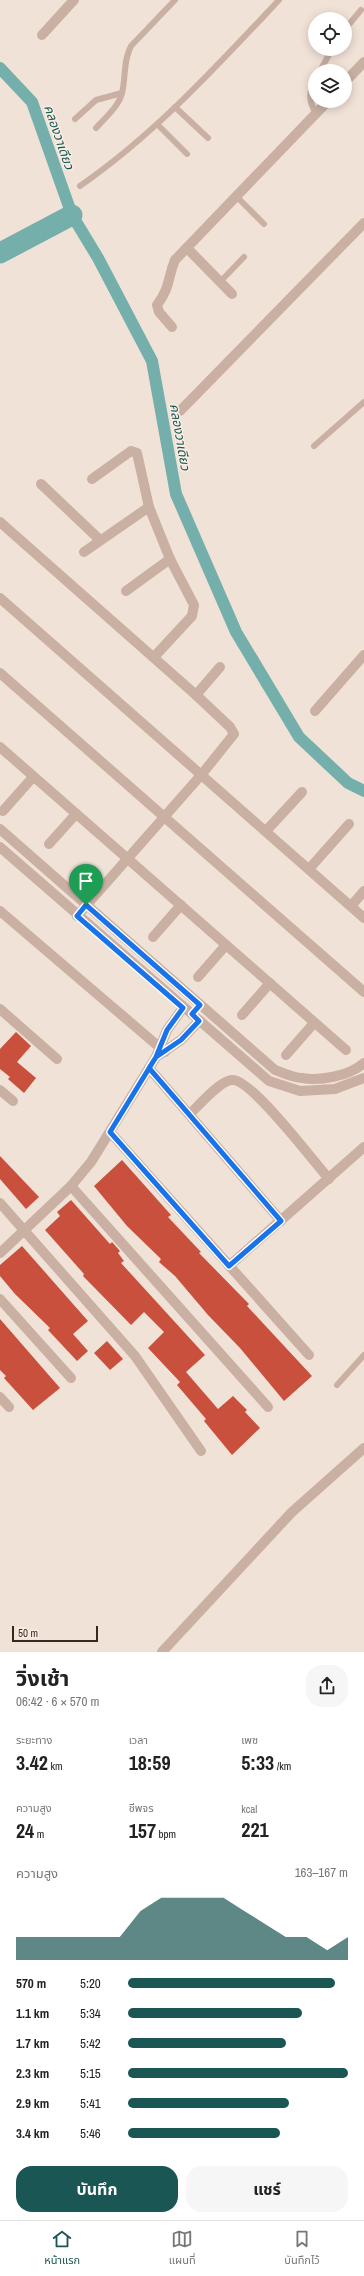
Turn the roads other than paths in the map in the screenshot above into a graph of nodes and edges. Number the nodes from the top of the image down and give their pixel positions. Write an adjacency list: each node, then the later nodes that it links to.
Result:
1 (74, 0): 6 (street)
2 (175, 0): 9 (lane)
3 (279, 0): 10 (lane)
4 (361, 10): 5 (lane)
5 (352, 21)
6 (42, 35)
7 (364, 62): 8 (street)
8 (352, 75)
9 (122, 93): 14 (lane); 16 (lane)
10 (175, 108): 15 (lane); 17 (lane)
11 (312, 108): 13 (lane)
12 (322, 108): 13 (street)
13 (316, 114): 20 (street)
14 (75, 119)
15 (158, 125): 18 (lane); 19 (lane)
16 (96, 128)
17 (208, 138)
18 (187, 154)
19 (80, 186)
20 (237, 197): 22 (lane); 23 (street)
21 (364, 223): 29 (street)
22 (264, 224)
23 (187, 248): 25 (street); 27 (street)
24 (244, 257): 25 (lane)
25 (220, 282): 26 (street)
26 (232, 294)
27 (172, 327)
28 (364, 402): 30 (lane)
29 (180, 411)
30 (314, 446)
31 (92, 479): 33 (street)
32 (42, 484): 35 (street)
33 (149, 507): 35 (street); 37 (street)
34 (0, 522): 41 (street)
35 (100, 540): 36 (street)
36 (84, 552)
37 (170, 559): 38 (street); 41 (street)
38 (126, 591)
39 (0, 598): 47 (street)
40 (364, 655): 45 (street)
41 (154, 657): 44 (street)
42 (220, 667): 44 (street)
43 (0, 673): 52 (street)
44 (196, 695): 47 (street)
45 (315, 711)
46 (0, 747): 48 (street)
47 (202, 774): 52 (street); 55 (street)
48 (33, 778): 50 (street); 51 (street)
49 (302, 792): 55 (street)
50 (3, 810)
51 (76, 814): 56 (street); 58 (street)
52 (164, 818): 58 (street); 71 (street)
53 (349, 824): 59 (street)
54 (0, 829): 61 (street)
55 (266, 831): 59 (street)
56 (49, 844)
57 (0, 848): 65 (street)
58 (128, 859): 61 (street); 62 (street)
59 (309, 869): 63 (street)
60 (364, 891): 63 (street)
61 (86, 905): 65 (street); 72 (street)
62 (181, 905): 67 (street); 68 (street)
63 (351, 906): 66 (street)
64 (0, 911): 79 (street)
65 (77, 916): 73 (street)
66 (364, 918)
67 (153, 937)
68 (226, 945): 69 (street); 70 (street)
69 (198, 977)
70 (270, 983): 75 (street); 77 (street)
71 (364, 992)
72 (200, 1005): 76 (street); 82 (street)
73 (183, 1008): 76 (street); 79 (street)
74 (0, 1009): 81 (street)
75 (242, 1015)
76 (195, 1018): 79 (street); 84 (street)
77 (314, 1023): 78 (street); 80 (street)
78 (346, 1050)
79 (160, 1052): 83 (street)
80 (286, 1055)
81 (58, 1059)
82 (364, 1063)
83 (149, 1068): 87 (street); 88 (street)
84 (364, 1078)
85 (0, 1090): 86 (street)
86 (13, 1101)
87 (190, 1114): 90 (street); 93 (street)
88 (110, 1132): 91 (street); 96 (street)
89 (364, 1147): 90 (street)
90 (329, 1179): 93 (street)
91 (71, 1186): 94 (street); 104 (street)
92 (0, 1203): 94 (street)
93 (281, 1221): 96 (street)
94 (24, 1230): 95 (street); 106 (street)
95 (0, 1253)
96 (229, 1266): 98 (street)
97 (0, 1299): 100 (street)
98 (308, 1355)
99 (364, 1355): 101 (lane)
100 (71, 1378)
101 (336, 1385)
102 (0, 1397): 103 (street)
103 (9, 1407)
104 (268, 1407)
105 (364, 1448): 107 (street)
106 (201, 1452)
107 (162, 1652)

